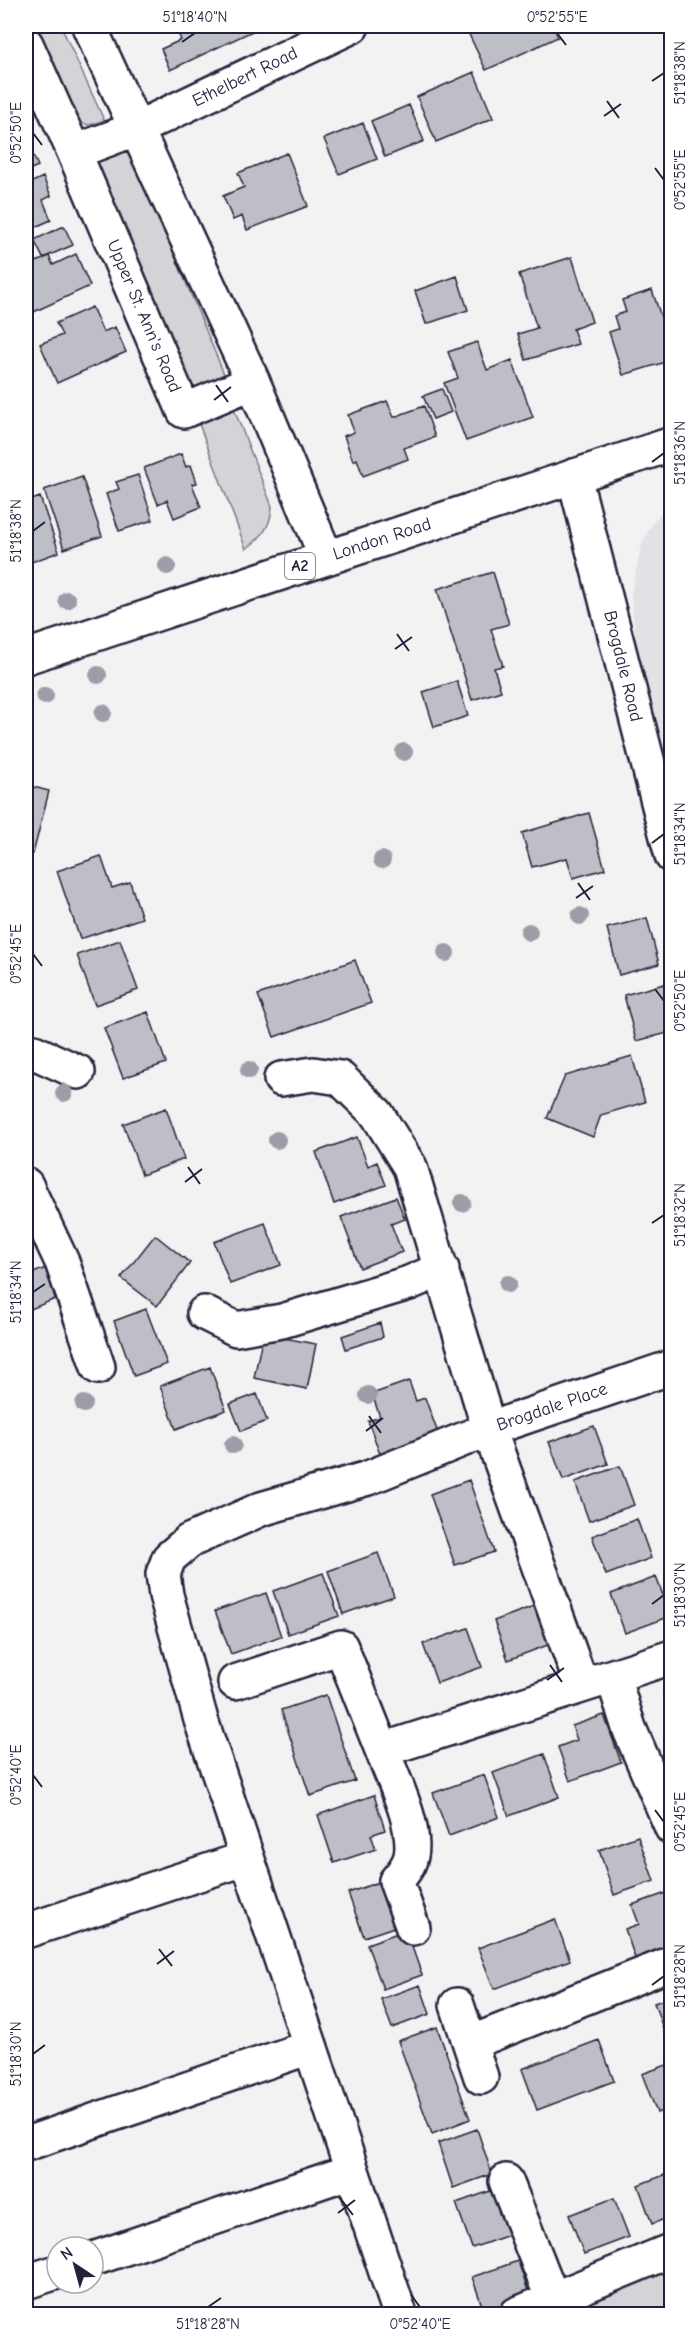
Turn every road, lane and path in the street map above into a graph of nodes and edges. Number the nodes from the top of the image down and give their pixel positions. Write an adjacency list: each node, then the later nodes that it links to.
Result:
1 (90, 26): 4 (street)
2 (352, 26): 4 (street, Ethelbert Road)
3 (26, 44): 5 (street, Upper St. Ann's Road)
4 (138, 129): 5 (street); 6 (street)
5 (74, 152): 6 (street, Upper St. Ann's Road)
6 (253, 382): 9 (street)
7 (672, 444): 8 (street, London Road / A2)
8 (574, 476): 9 (street, London Road / A2); 11 (street, Brogdale Road)
9 (326, 557): 10 (street, London Road / A2)
10 (26, 657)
11 (672, 856)
12 (28, 1050): 13 (street)
13 (78, 1072)
14 (281, 1079): 16 (street, Brogdale Place)
15 (26, 1185): 18 (street)
16 (442, 1269): 17 (street); 20 (street, Brogdale Place)
17 (204, 1313)
18 (98, 1366)
19 (672, 1367): 20 (street, Brogdale Place)
20 (489, 1429): 23 (street); 26 (street)
21 (672, 1657): 23 (street)
22 (235, 1682): 24 (street)
23 (598, 1682): 24 (street); 25 (street)
24 (382, 1750): 27 (street)
25 (672, 1828)
26 (247, 1858): 28 (street); 32 (street)
27 (413, 1928)
28 (26, 1931)
29 (672, 1963): 31 (street)
30 (457, 2004): 31 (street)
31 (470, 2043): 33 (street)
32 (310, 2047): 34 (street); 35 (street)
33 (481, 2077)
34 (26, 2144)
35 (352, 2171): 38 (street); 42 (street)
36 (506, 2181): 41 (street)
37 (672, 2250): 41 (street)
38 (105, 2255)
39 (45, 2275): 40 (street)
40 (26, 2282)
41 (553, 2300): 43 (street)
42 (400, 2314)
43 (517, 2314)

